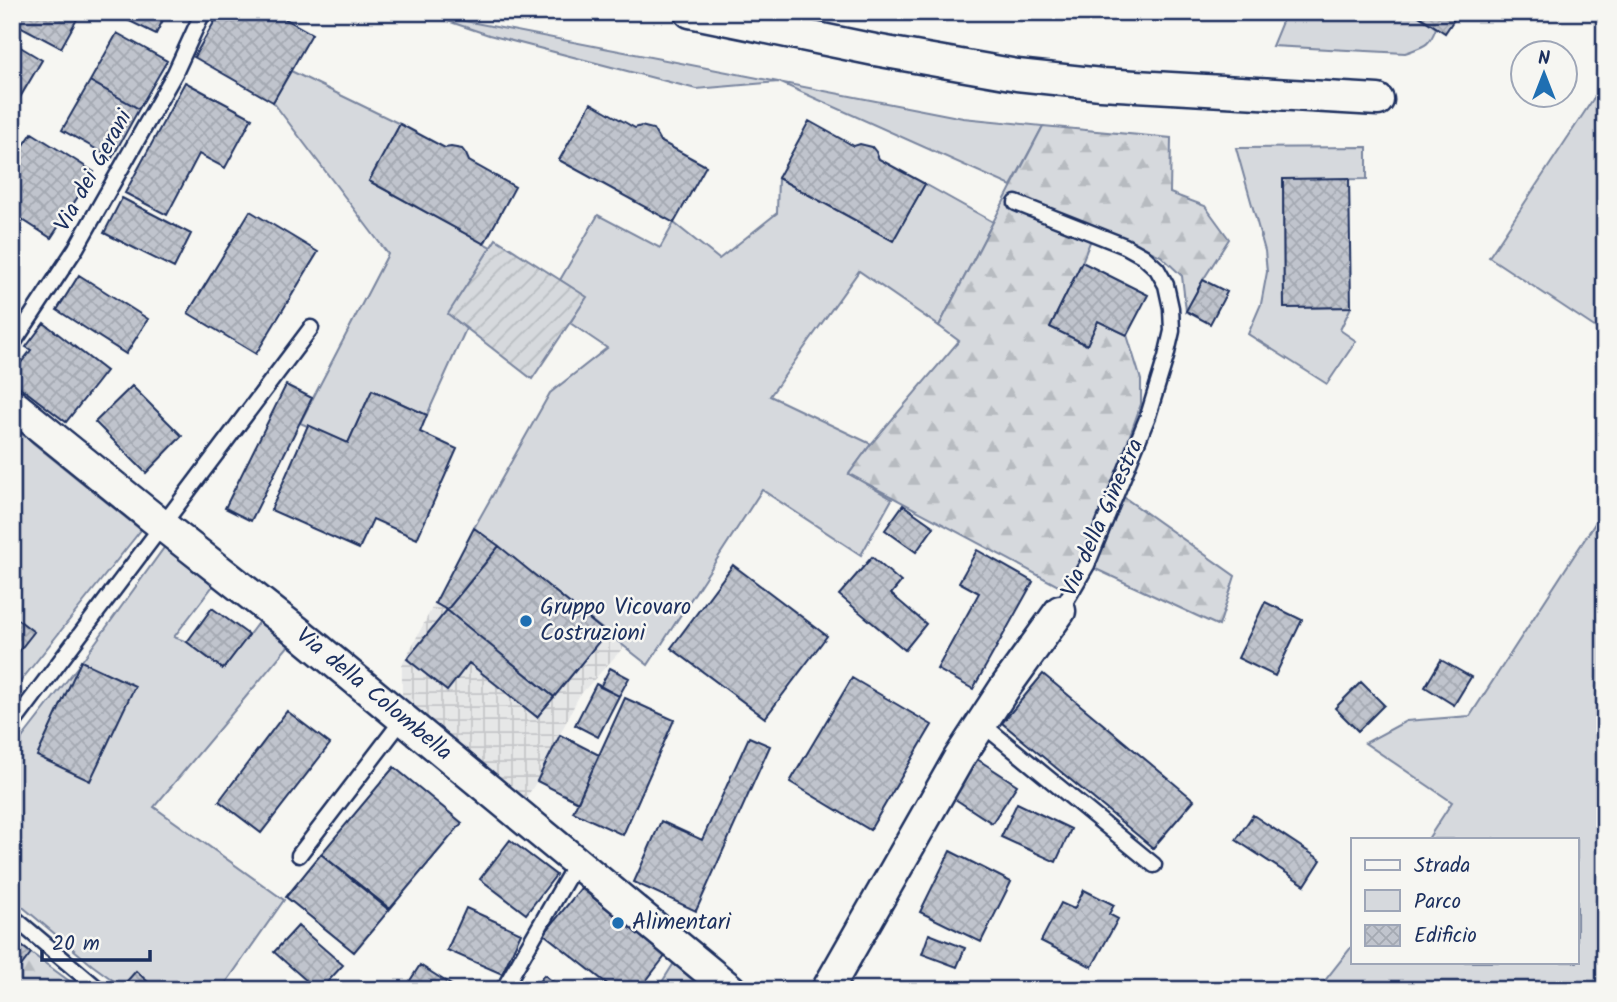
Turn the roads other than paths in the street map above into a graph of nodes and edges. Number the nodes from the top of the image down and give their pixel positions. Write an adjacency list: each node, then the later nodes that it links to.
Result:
1 (203, 12): 7 (lane, Via dei Gerani)
2 (690, 12): 3 (street)
3 (808, 24): 4 (street)
4 (1378, 100)
5 (1016, 203): 10 (lane, Via della Ginestra)
6 (311, 328): 9 (lane)
7 (12, 345)
8 (12, 404): 9 (street, Via della Colombella)
9 (163, 526): 11 (street, Via della Colombella); 13 (lane)
10 (1060, 611): 12 (street, Via della Ginestra)
11 (403, 719): 14 (lane); 15 (street, Via della Colombella)
12 (981, 723): 16 (lane); 21 (street, Via della Ginestra)
13 (12, 725)
14 (299, 855)
15 (576, 863): 19 (lane); 20 (street, Via della Colombella)
16 (1154, 865)
17 (12, 916): 18 (lane)
18 (93, 990)
19 (503, 990)
20 (731, 990)
21 (827, 990)

